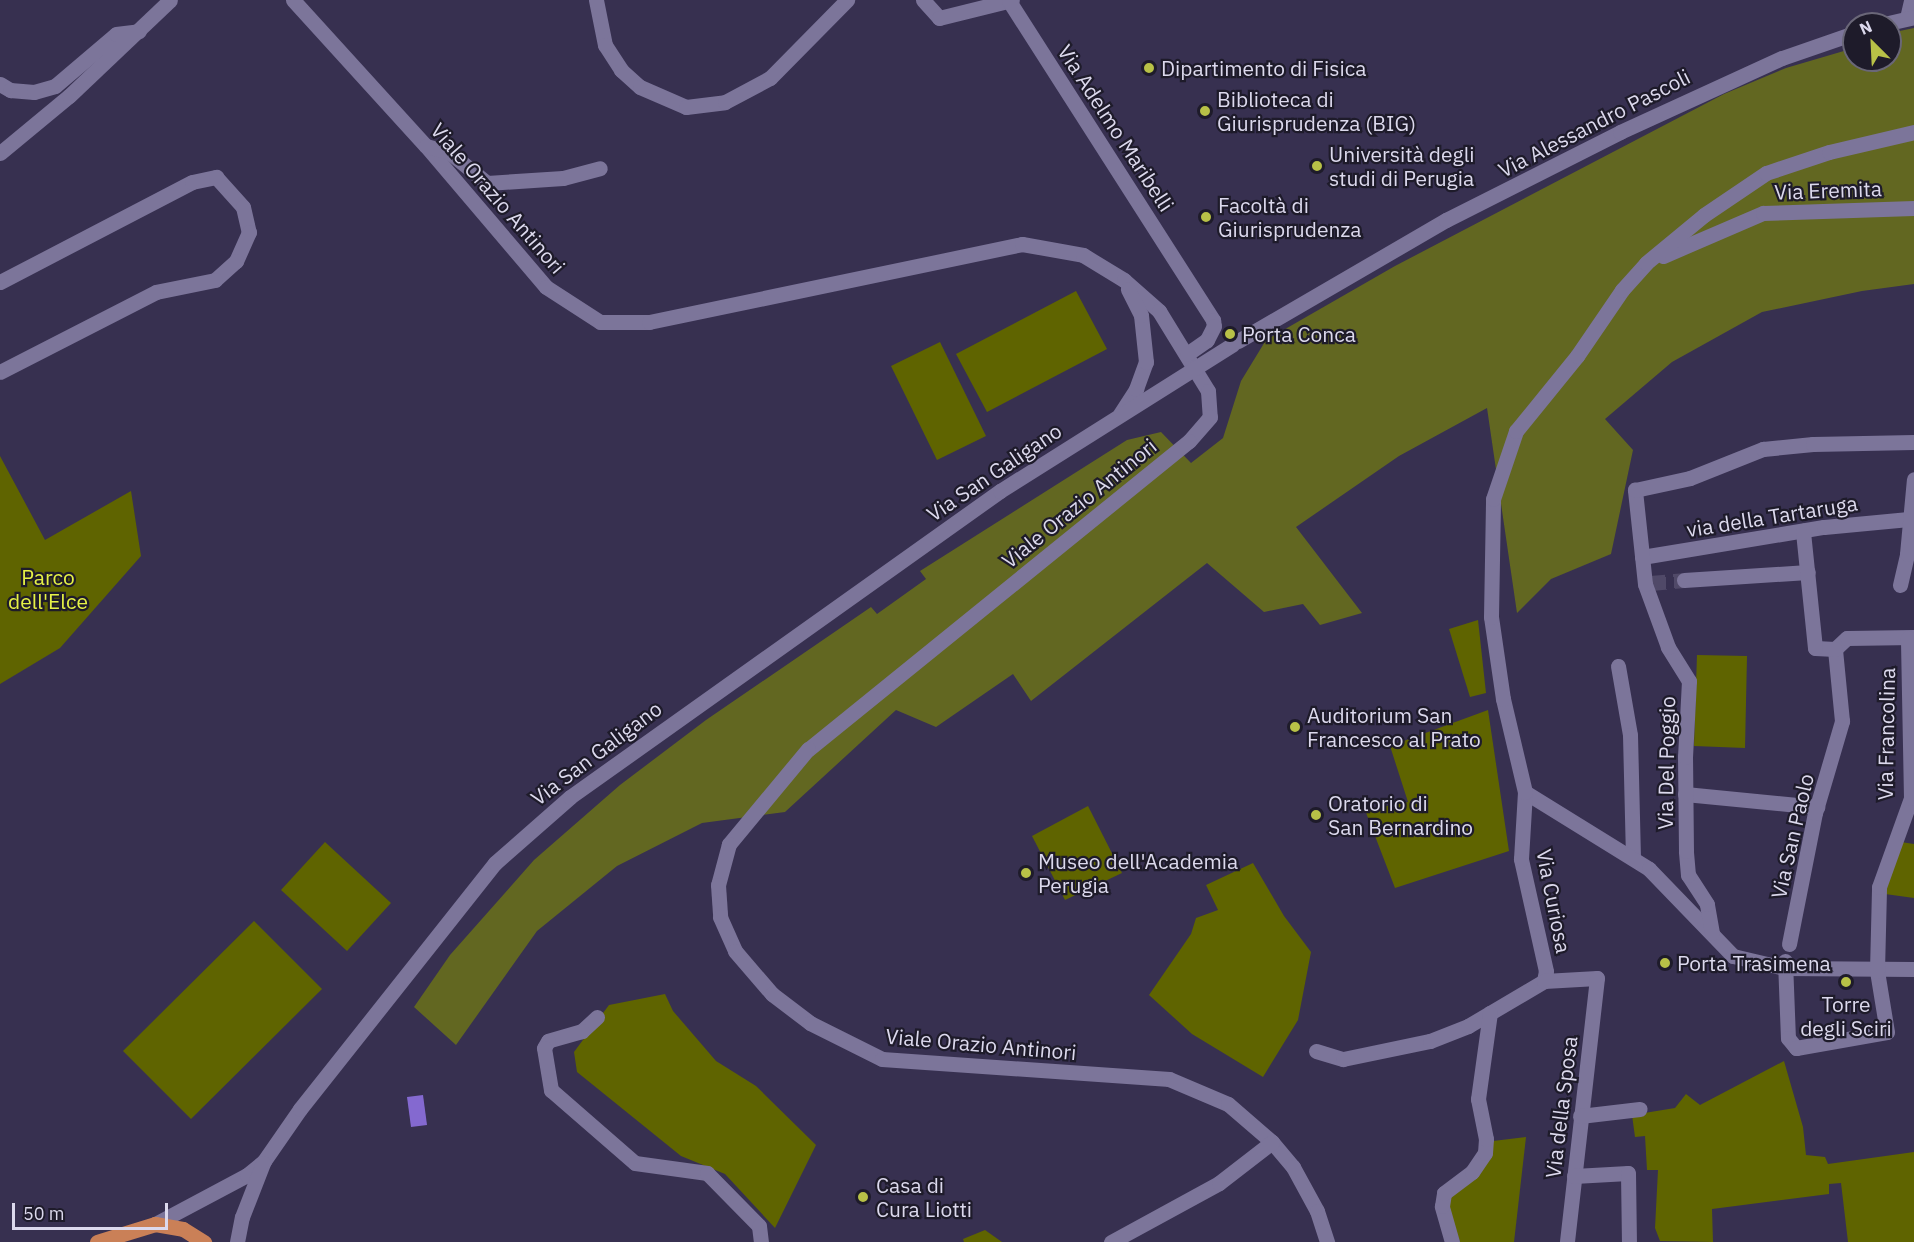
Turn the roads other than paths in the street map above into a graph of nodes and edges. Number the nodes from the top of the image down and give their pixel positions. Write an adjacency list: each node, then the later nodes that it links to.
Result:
1 (170, 0): 9 (street)
2 (293, 0): 13 (street, Viale Orazio Antinori)
3 (596, 0): 4 (street)
4 (847, 0)
5 (923, 0): 7 (street, Via Adelmo Maribelli)
6 (1911, 0): 8 (street)
7 (1010, 1): 20 (street, Via Adelmo Maribelli)
8 (1911, 17)
9 (139, 31): 11 (street); 14 (street)
10 (1842, 37): 21 (street, Via Alessandro Pascoli)
11 (0, 84)
12 (1914, 132): 17 (street)
13 (426, 146): 15 (street); 18 (street, Viale Orazio Antinori)
14 (0, 153)
15 (600, 168)
16 (1914, 208): 17 (street, Via Eremita)
17 (1647, 263): 35 (street)
18 (1124, 280): 20 (street, Viale Orazio Antinori); 23 (street)
19 (0, 282): 22 (street)
20 (1187, 354): 21 (street, Viale Orazio Antinori)
21 (1196, 368): 23 (street, Via San Galigano); 51 (street, Viale Orazio Antinori)
22 (0, 372)
23 (1118, 417): 52 (street, Via San Galigano)
24 (1914, 442): 28 (street, Via Del Poggio)
25 (1914, 482): 26 (street)
26 (1909, 519): 27 (street, via della Tartaruga); 31 (street)
27 (1803, 531): 28 (street, via della Tartaruga); 29 (street)
28 (1642, 557): 36 (street, Via Del Poggio)
29 (1808, 572): 30 (street); 33 (street)
30 (1684, 580)
31 (1900, 585)
32 (1911, 638): 33 (street); 37 (street, Via Francolina)
33 (1835, 649): 38 (street, Via San Paolo)
34 (1618, 666): 39 (street)
35 (1525, 792): 39 (street); 45 (street, Via Curiosa)
36 (1685, 794): 38 (street); 40 (street, Via Del Poggio)
37 (1912, 798): 44 (street, Via Francolina)
38 (1817, 807): 41 (street, Via San Paolo)
39 (1633, 858): 40 (street)
40 (1712, 933): 42 (street)
41 (1789, 944)
42 (1784, 965): 44 (street); 44 (street, Via Francolina)
43 (1914, 969): 44 (street)
44 (1876, 971)
45 (1544, 981): 46 (street); 50 (street, Via della Sposa)
46 (1490, 1013): 48 (street); 61 (street)
47 (597, 1017): 59 (street)
48 (1316, 1051)
49 (1640, 1108): 50 (street)
50 (1580, 1116): 53 (street, Via della Sposa)
51 (1272, 1142): 55 (street); 60 (street, Viale Orazio Antinori)
52 (264, 1161): 54 (street, Via San Galigano); 58 (street)
53 (1574, 1176): 62 (street, Via della Sposa); 63 (street)
54 (155, 1224): 56 (main road, Via San Galigano); 57 (main road)
55 (1118, 1240)
56 (97, 1242)
57 (204, 1242)
58 (237, 1242)
59 (761, 1242)
60 (1328, 1242)
61 (1452, 1242)
62 (1567, 1242)
63 (1629, 1242)

